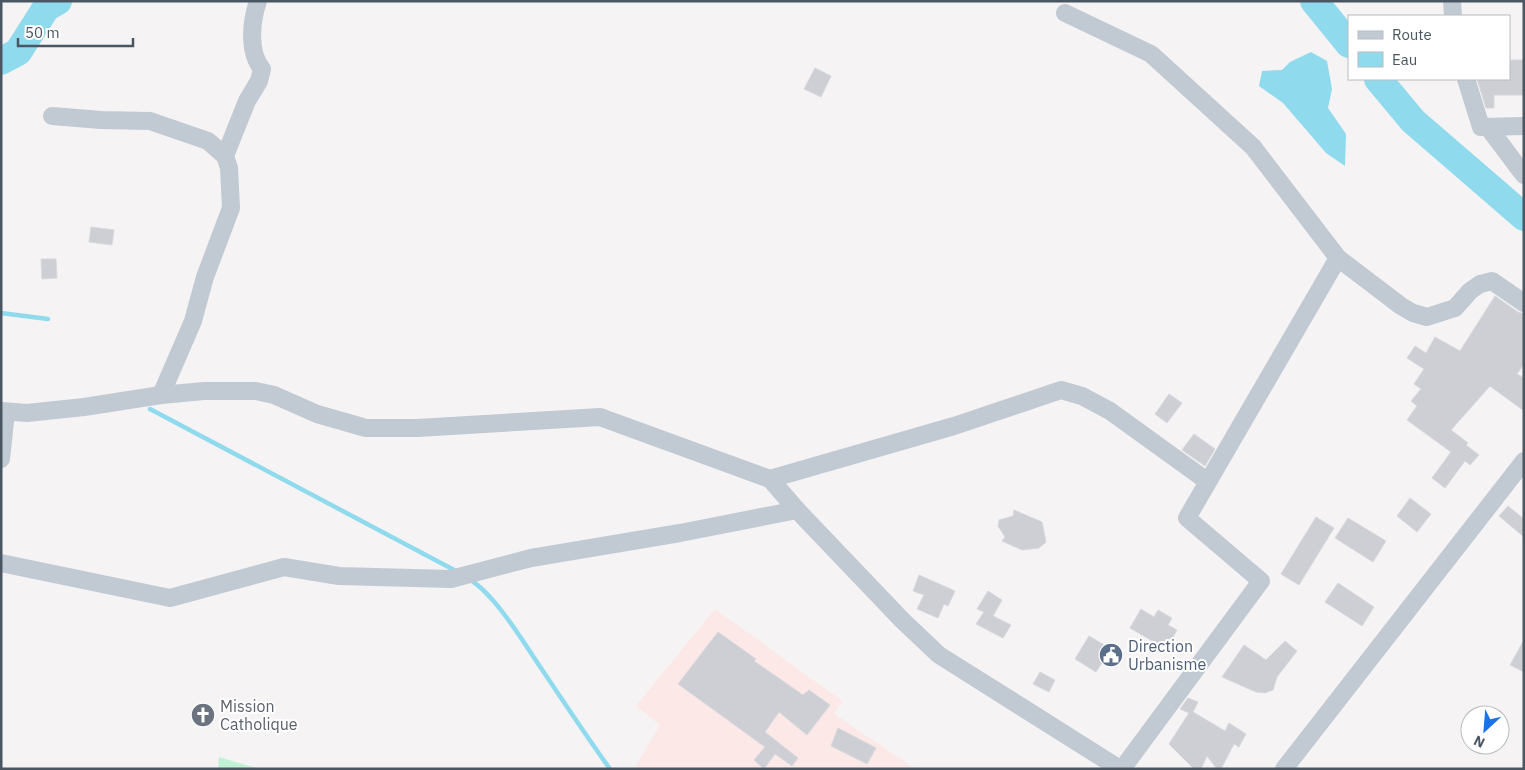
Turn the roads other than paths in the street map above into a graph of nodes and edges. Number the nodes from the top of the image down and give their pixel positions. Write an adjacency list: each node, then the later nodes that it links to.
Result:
1 (258, 1): 9 (street)
2 (1452, 1): 4 (street)
3 (1065, 13): 11 (street)
4 (1453, 15)
5 (1466, 80): 8 (street)
6 (52, 116): 9 (street)
7 (1524, 126): 8 (street)
8 (1488, 127): 10 (street)
9 (225, 156): 13 (street)
10 (1524, 175)
11 (1338, 258): 12 (street); 18 (street)
12 (1524, 303)
13 (161, 395): 14 (street); 17 (street)
14 (4, 412): 15 (street)
15 (1, 459)
16 (1524, 462): 22 (street)
17 (770, 479): 18 (street); 19 (street)
18 (1208, 481): 21 (street)
19 (797, 510): 20 (street); 21 (street)
20 (1, 563)
21 (1121, 769)
22 (1284, 769)

